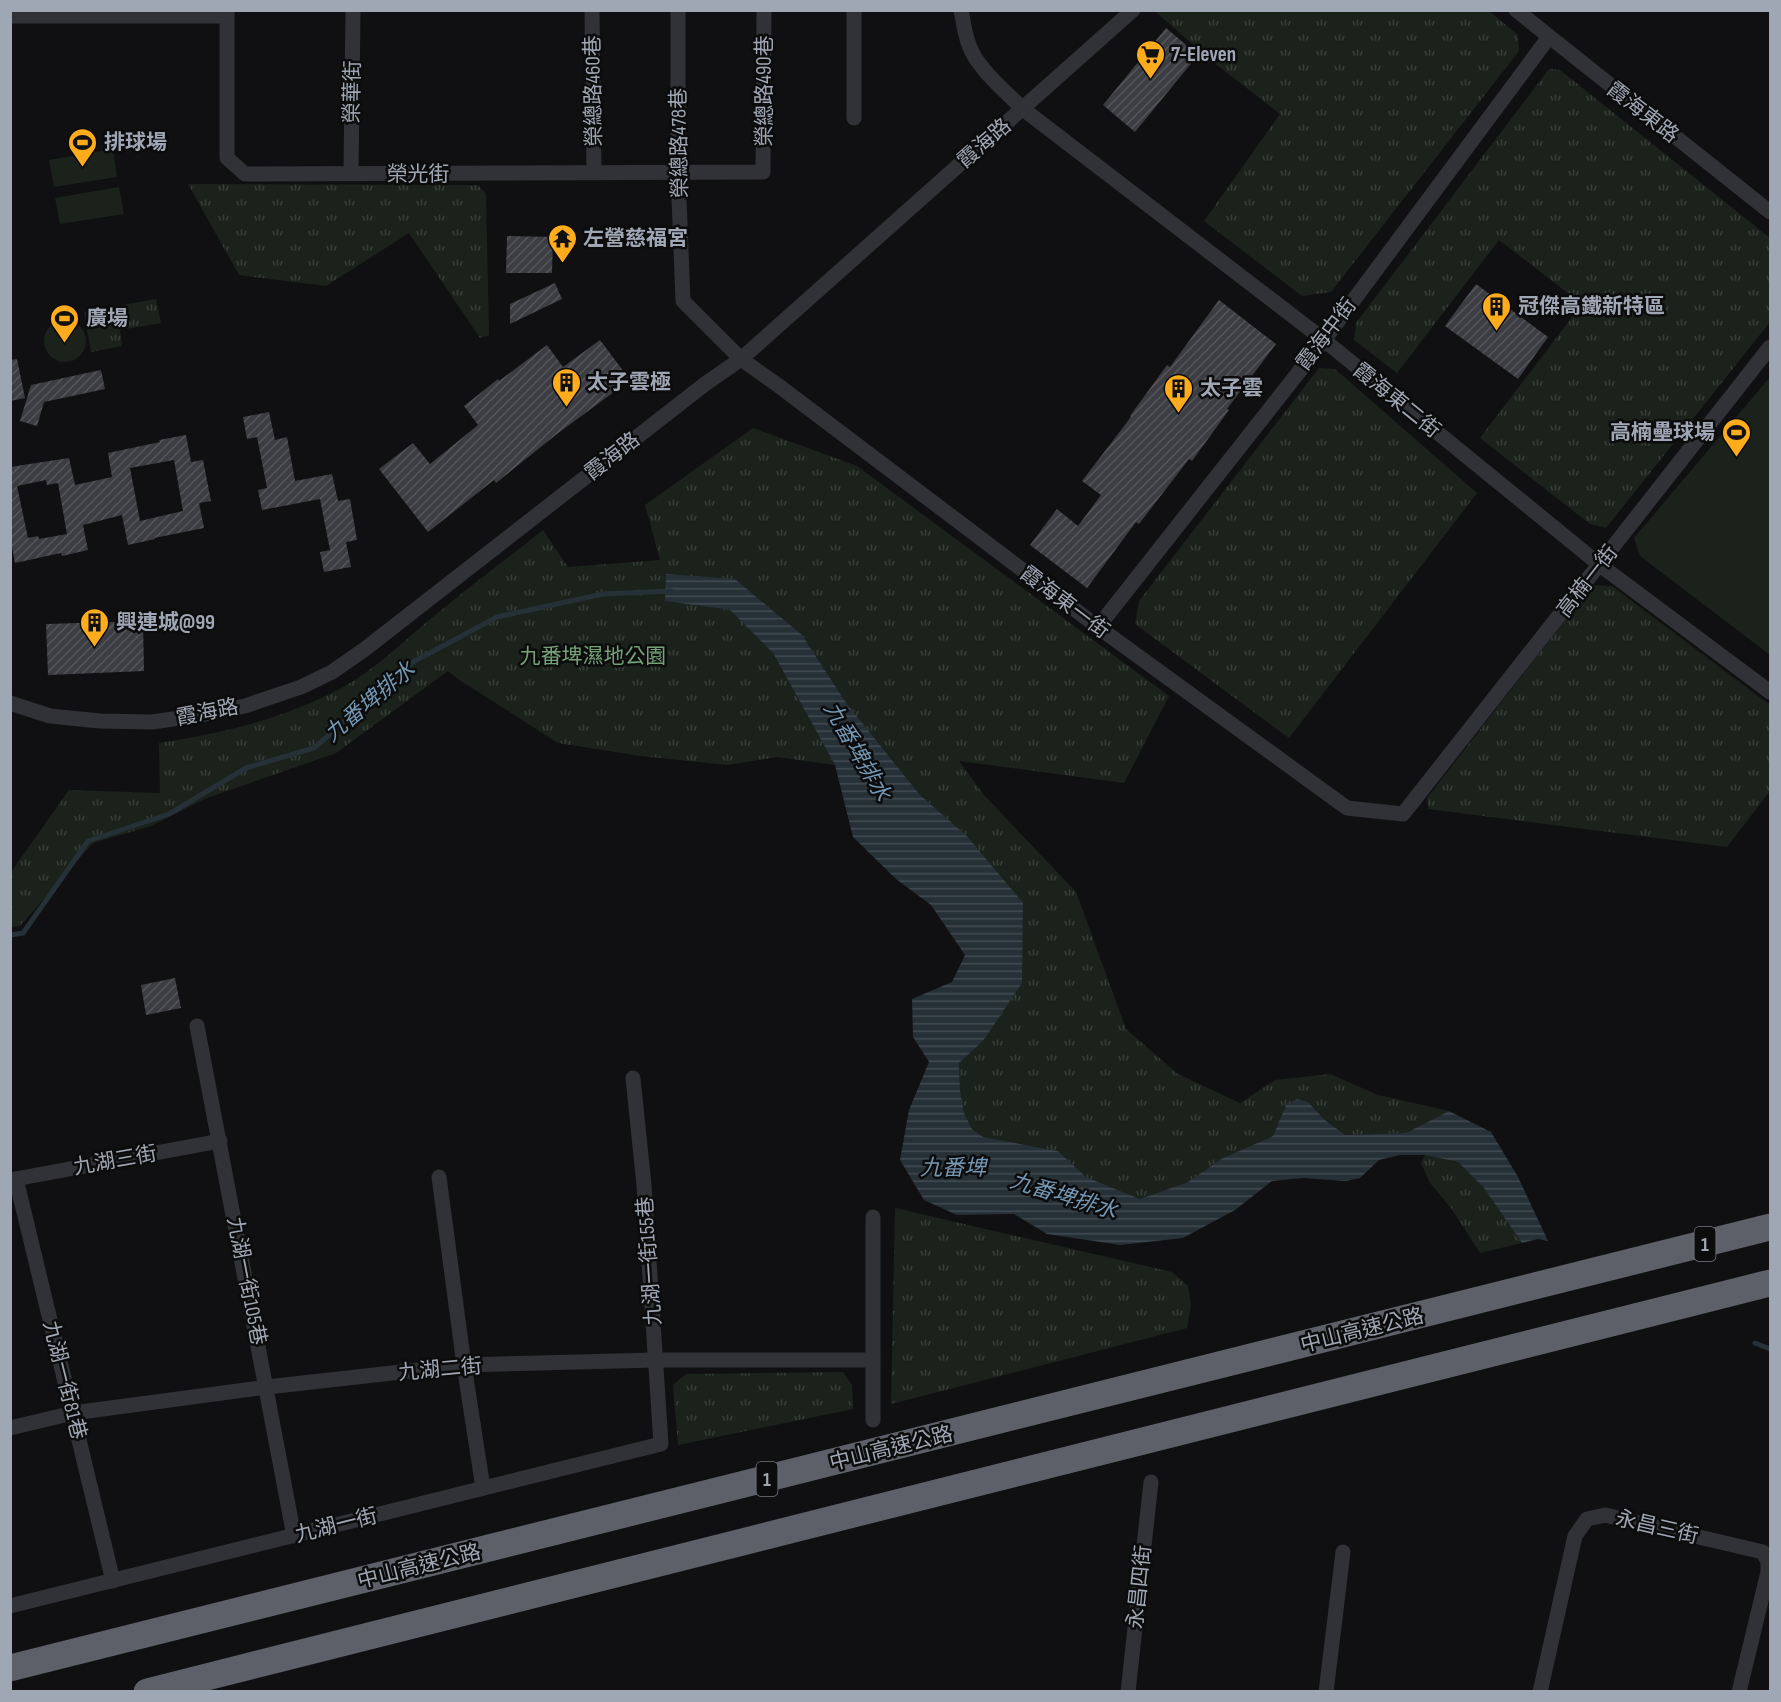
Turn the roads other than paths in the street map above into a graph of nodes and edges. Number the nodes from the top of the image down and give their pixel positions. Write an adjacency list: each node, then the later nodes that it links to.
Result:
1 (353, 10): 17 (street, 榮華街)
2 (592, 10): 14 (street, 榮總路460巷)
3 (678, 10): 15 (street, 榮總路478巷)
4 (764, 10): 16 (street, 榮總路490巷)
5 (854, 10): 13 (street)
6 (961, 10): 12 (street, 霞海東二街)
7 (1133, 10): 12 (street, 霞海路)
8 (1516, 10): 11 (street, 霞海東路)
9 (227, 13): 10 (street); 17 (street, 榮光街)
10 (10, 16)
11 (1549, 37): 18 (street, 霞海東路); 19 (street, 霞海中街)
12 (1023, 109): 19 (street, 霞海東二街); 21 (street, 霞海路)
13 (854, 118)
14 (594, 172): 15 (street, 榮光街); 17 (street, 榮光街)
15 (678, 172): 16 (street, 榮光街); 21 (street, 榮總路478巷)
16 (763, 172)
17 (351, 173)
18 (1770, 213)
19 (1324, 340): 22 (street, 霞海東二街); 23 (street, 霞海中街)
20 (1770, 347): 22 (street, 高楠一街)
21 (741, 359): 23 (street, 霞海東一街); 25 (street, 霞海路)
22 (1600, 565): 24 (street, 霞海東二街); 26 (street, 高楠一街)
23 (1098, 627): 26 (street, 霞海東一街)
24 (1770, 692)
25 (10, 703)
26 (1403, 814)
27 (197, 1026): 29 (street, 九湖一街105巷)
28 (633, 1078): 35 (street, 九湖一街155巷)
29 (220, 1141): 31 (street, 九湖三街); 38 (street, 九湖一街105巷)
30 (439, 1177): 37 (street)
31 (13, 1179): 39 (street, 九湖一街81巷)
32 (873, 1217): 36 (street)
33 (1770, 1227): 49 (highway, 中山高速公路 / 1)
34 (1770, 1282): 50 (highway)
35 (656, 1360): 36 (street, 九湖二街); 37 (street, 九湖二街); 42 (street, 九湖一街155巷)
36 (873, 1360): 40 (street)
37 (464, 1365): 38 (street, 九湖二街); 44 (street)
38 (267, 1387): 39 (street, 九湖二街); 45 (street, 九湖一街105巷)
39 (73, 1413): 41 (street, 九湖二街); 47 (street, 九湖一街81巷)
40 (873, 1420)
41 (10, 1428)
42 (661, 1444): 44 (street, 九湖一街)
43 (1151, 1482): 51 (street, 永昌四街)
44 (483, 1488): 45 (street, 九湖一街)
45 (294, 1536): 47 (street, 九湖一街)
46 (1343, 1552): 52 (street)
47 (113, 1581): 48 (street, 九湖一街)
48 (10, 1606)
49 (10, 1668)
50 (147, 1692)
51 (1128, 1692)
52 (1326, 1692)
53 (1540, 1692): 54 (street, 永昌三街)
54 (1738, 1692)

